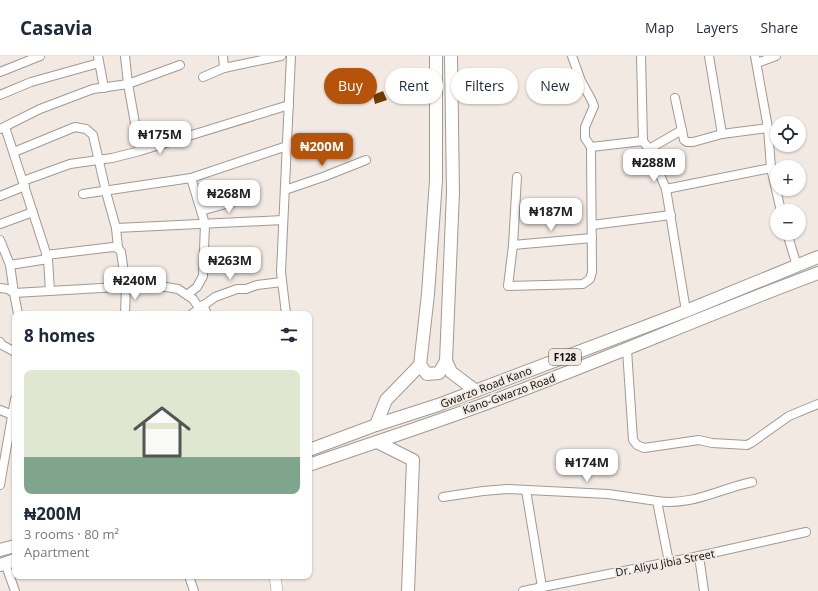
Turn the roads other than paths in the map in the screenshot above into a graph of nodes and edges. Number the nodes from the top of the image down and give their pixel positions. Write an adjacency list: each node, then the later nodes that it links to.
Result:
1 (40, 56): 16 (street)
2 (126, 56): 18 (street)
3 (223, 56): 15 (street)
4 (281, 56): 15 (street)
5 (291, 56): 22 (street)
6 (436, 56): 81 (main road)
7 (451, 56): 80 (main road)
8 (572, 56): 29 (street)
9 (641, 56): 27 (street)
10 (709, 56): 26 (street)
11 (776, 56): 13 (street)
12 (99, 59): 19 (street); 20 (street)
13 (756, 60): 24 (street)
14 (180, 65): 18 (street)
15 (224, 68): 17 (street)
16 (0, 72)
17 (203, 77)
18 (128, 84): 19 (street); 31 (street)
19 (104, 88): 23 (street)
20 (0, 95)
21 (675, 98): 25 (street)
22 (289, 105): 28 (street); 31 (street)
23 (3, 128): 32 (street)
24 (768, 128): 26 (street); 35 (street)
25 (682, 130): 26 (street); 30 (street)
26 (722, 134)
27 (643, 141): 29 (street); 30 (street)
28 (287, 146): 38 (street); 41 (street)
29 (591, 147): 52 (street)
30 (649, 149): 40 (street)
31 (140, 151): 33 (street)
32 (14, 152): 33 (street); 39 (street)
33 (99, 159): 39 (street); 42 (street)
34 (366, 160): 41 (street)
35 (770, 160)
36 (770, 168): 40 (street)
37 (517, 176): 57 (street)
38 (192, 178): 42 (street); 46 (street)
39 (24, 184): 44 (street); 47 (street)
40 (666, 189): 48 (street)
41 (284, 190): 49 (street)
42 (106, 192): 43 (street); 53 (street)
43 (83, 194)
44 (0, 196)
45 (250, 197): 46 (street)
46 (201, 211): 51 (street)
47 (33, 212): 50 (street); 59 (street)
48 (670, 215): 52 (street); 76 (street)
49 (283, 220): 51 (street); 64 (street)
50 (0, 224)
51 (205, 224): 53 (street); 69 (street)
52 (592, 225): 54 (street)
53 (116, 228): 58 (street)
54 (592, 238): 57 (street); 57 (street)
55 (0, 240): 61 (street)
56 (789, 240): 62 (street)
57 (513, 245)
58 (118, 248): 59 (street); 65 (street)
59 (47, 257): 61 (street); 67 (street)
60 (818, 257): 62 (main road, Gwarzo Road Kano / F128)
61 (10, 265): 68 (street)
62 (796, 266): 76 (main road, Gwarzo Road Kano / F128)
63 (818, 273): 79 (main road, Kano-Gwarzo Road / F128)
64 (282, 282): 70 (street); 75 (street)
65 (126, 287): 67 (street); 69 (street); 72 (street)
66 (0, 288): 68 (street)
67 (50, 291): 68 (street)
68 (14, 293): 71 (street)
69 (187, 295): 70 (street)
70 (201, 306): 73 (street); 74 (street)
71 (17, 311)
72 (125, 311)
73 (195, 311)
74 (205, 311)
75 (286, 311)
76 (686, 312): 82 (main road, Gwarzo Road Kano / F128)
77 (0, 342): 78 (street)
78 (12, 350)
79 (627, 350): 83 (street); 88 (main road, Kano-Gwarzo Road / F128)
80 (446, 361): 81 (main road); 82 (main road)
81 (420, 365): 87 (main road)
82 (476, 391): 87 (main road, Gwarzo Road Kano / F128)
83 (818, 404)
84 (0, 410): 85 (street)
85 (12, 416)
86 (12, 419): 89 (street)
87 (376, 426): 90 (main road, Gwarzo Road Kano / F128)
88 (377, 442): 91 (main road, Kano-Gwarzo Road / F128); 109 (main road)
89 (3, 445): 93 (street)
90 (312, 449)
91 (312, 464)
92 (752, 482): 96 (street)
93 (0, 485)
94 (526, 490): 95 (street); 96 (street); 105 (street)
95 (443, 498)
96 (657, 501): 101 (street)
97 (806, 532): 100 (street, Dr. Aliyu Jibia Street)
98 (12, 547): 99 (main road)
99 (0, 550)
100 (698, 556): 101 (street, Dr. Aliyu Jibia Street); 111 (street)
101 (669, 562): 105 (street, Dr. Aliyu Jibia Street)
102 (7, 563): 106 (street)
103 (190, 579): 107 (street)
104 (275, 579): 108 (street)
105 (542, 587): 110 (street, Dr. Aliyu Jibia Street)
106 (15, 591)
107 (194, 591)
108 (277, 591)
109 (408, 591)
110 (523, 591)
111 (704, 591)

